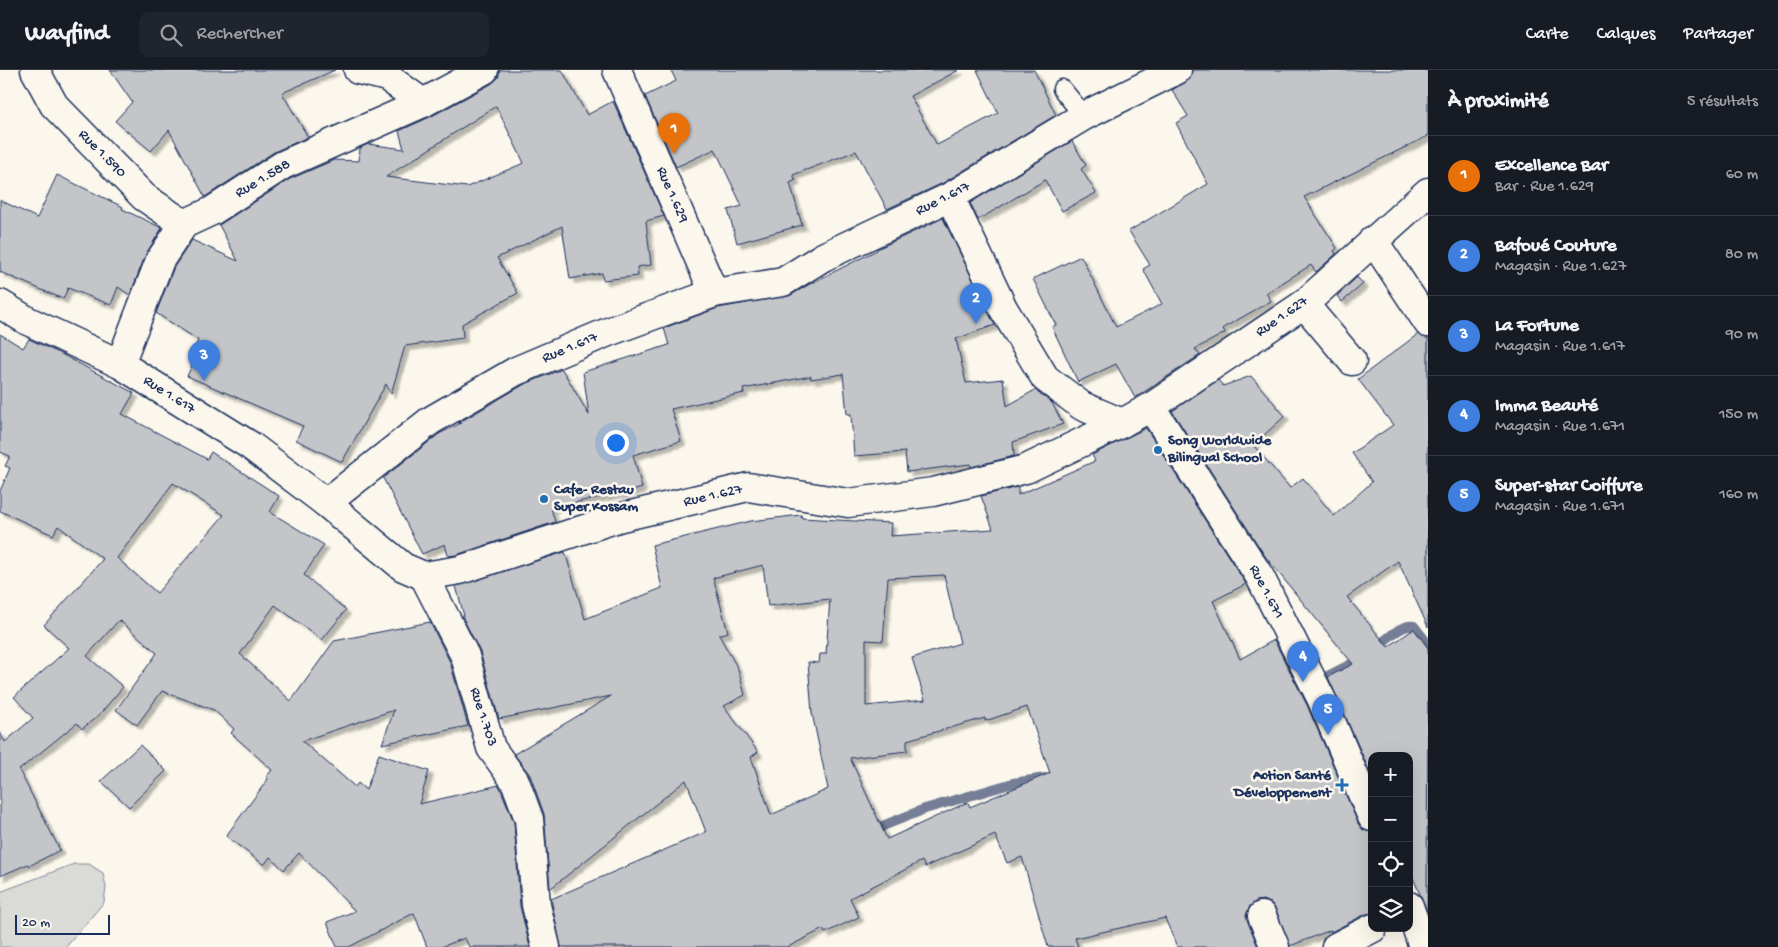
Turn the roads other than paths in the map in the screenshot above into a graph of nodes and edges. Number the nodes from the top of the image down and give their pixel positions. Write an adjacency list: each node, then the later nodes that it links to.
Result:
1 (35, 70): 11 (street, Rue 1.590)
2 (358, 70): 7 (street)
3 (484, 70): 7 (street, Rue 1.588)
4 (617, 70): 13 (street, Rue 1.629)
5 (1177, 70): 8 (street, Rue 1.617)
6 (1062, 89): 8 (lane)
7 (423, 103): 11 (street, Rue 1.588)
8 (1084, 116): 10 (street, Rue 1.617)
9 (1428, 192): 12 (street, Rue 1.627)
10 (950, 197): 13 (street, Rue 1.617); 20 (street)
11 (184, 224): 18 (street)
12 (1373, 240): 15 (street, Rue 1.627); 16 (street)
13 (714, 293): 21 (street, Rue 1.617)
14 (0, 304): 18 (street, Rue 1.617)
15 (1304, 304): 17 (street); 19 (street, Rue 1.627)
16 (1428, 323)
17 (1352, 361)
18 (120, 364): 21 (street, Rue 1.617)
19 (1150, 407): 20 (street, Rue 1.627); 23 (street, Rue 1.671)
20 (1122, 423): 22 (street, Rue 1.627)
21 (326, 502): 22 (street)
22 (424, 576): 27 (street, Rue 1.703)
23 (1368, 809)
24 (1262, 916): 28 (street)
25 (1413, 918): 30 (street)
26 (1368, 931): 29 (street)
27 (546, 947)
28 (1275, 947)
29 (1336, 947)
30 (1424, 947)

